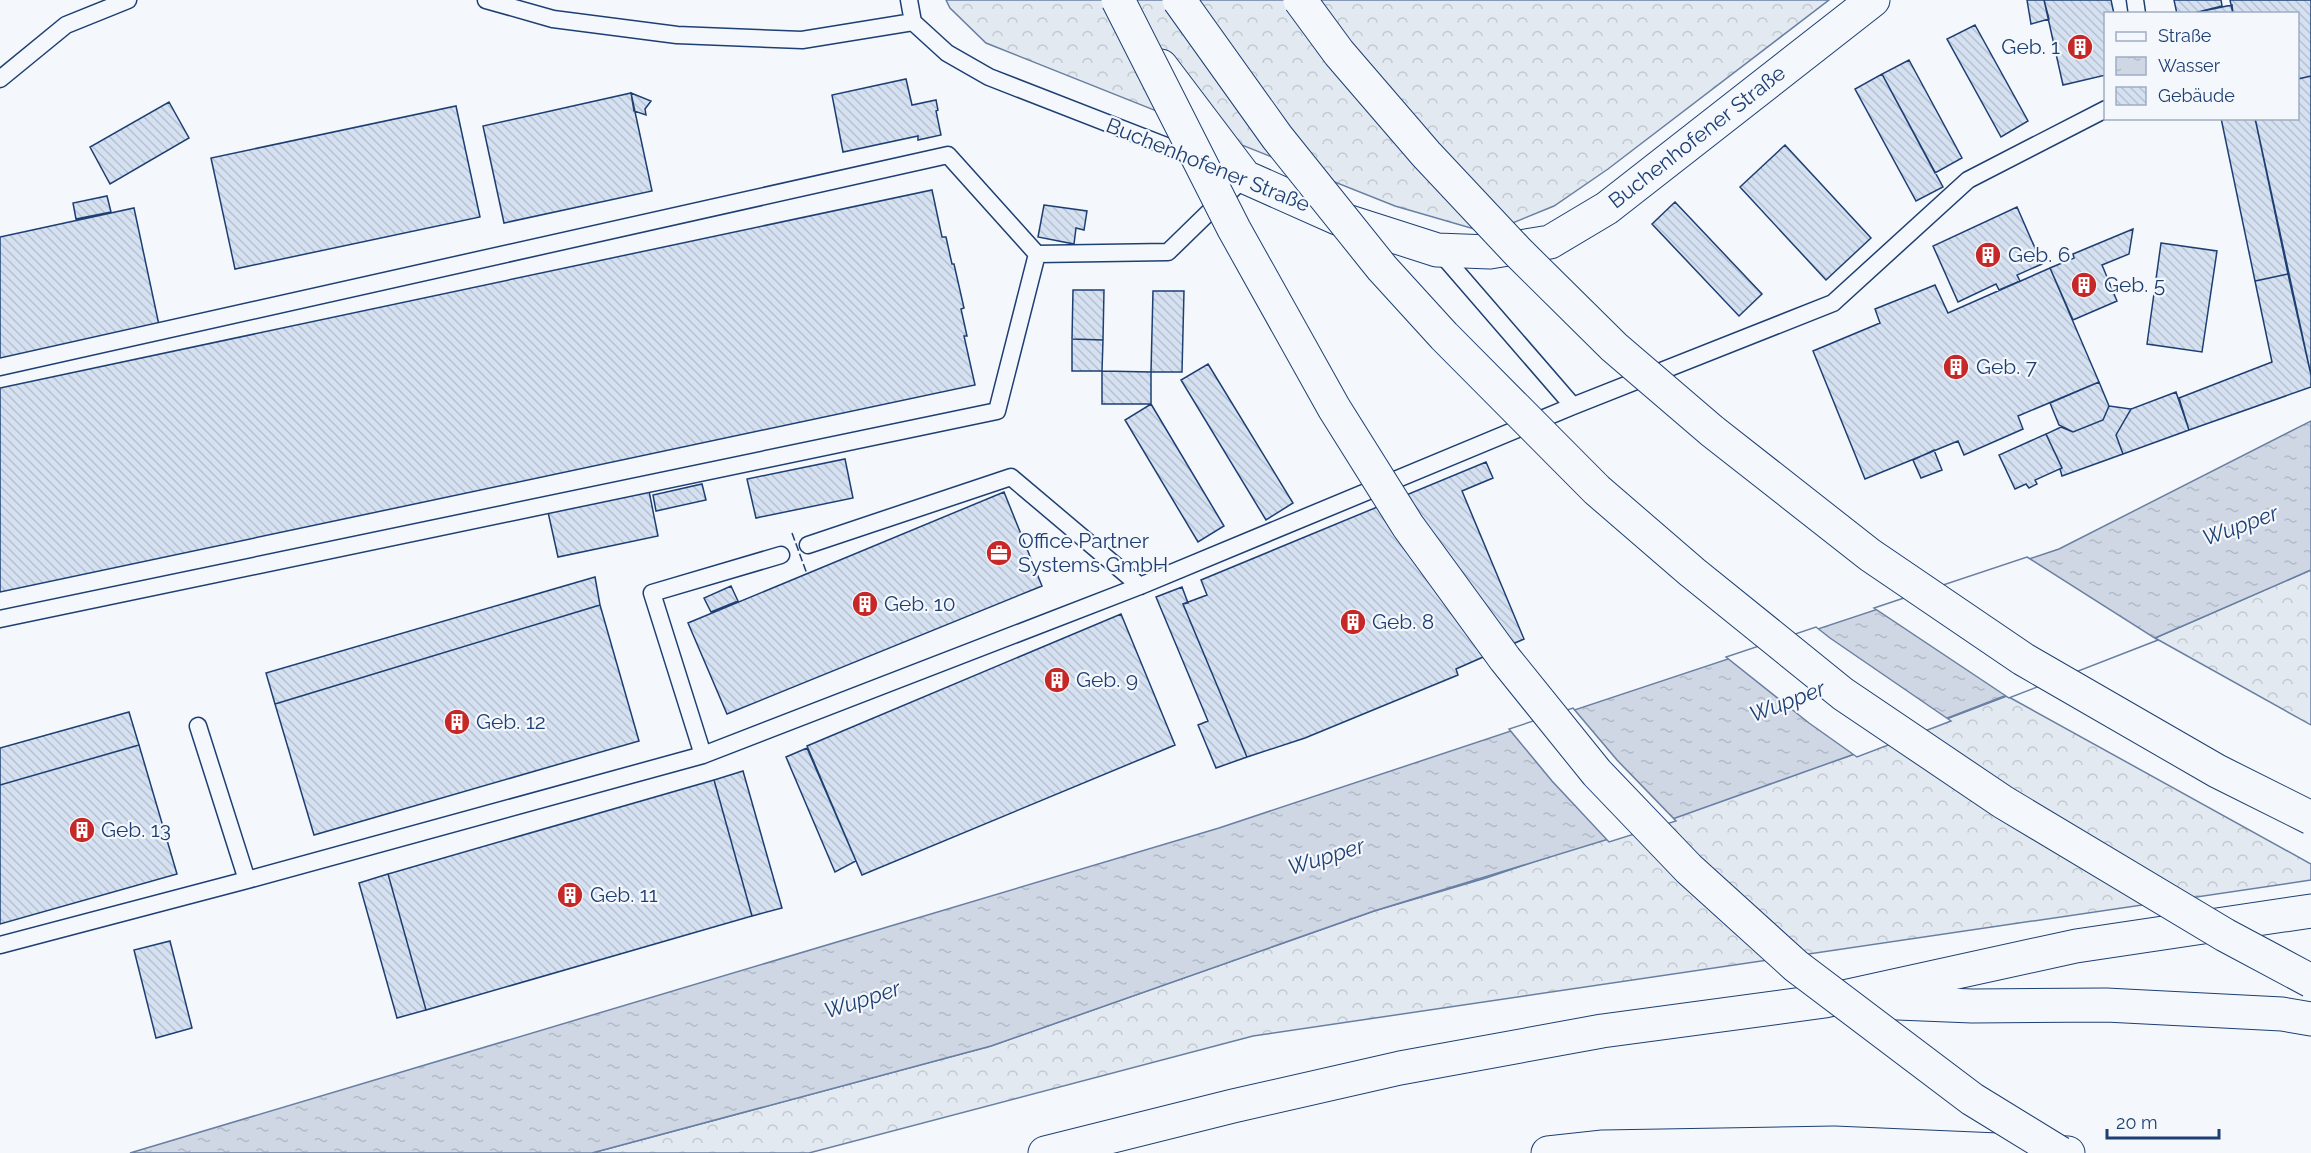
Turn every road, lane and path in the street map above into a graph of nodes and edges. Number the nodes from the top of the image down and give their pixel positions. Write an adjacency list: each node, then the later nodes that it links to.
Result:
1 (128, 0): 10 (lane)
2 (486, 0): 9 (lane)
3 (909, 0): 9 (lane)
4 (1111, 0): 12 (main road)
5 (1118, 0): 32 (main road, bridge)
6 (1179, 0): 27 (main road, bridge)
7 (1300, 0): 23 (main road, bridge)
8 (1873, 0): 13 (main road, Buchenhofener Straße)
9 (913, 22): 12 (lane, Buchenhofener Straße)
10 (0, 79)
11 (2104, 110): 16 (lane)
12 (1245, 177): 13 (main road, Buchenhofener Straße); 14 (lane)
13 (1437, 250): 16 (lane)
14 (1037, 254): 15 (lane); 20 (lane)
15 (0, 367)
16 (1573, 406): 19 (lane)
17 (808, 545): 19 (lane)
18 (781, 555): 22 (lane)
19 (1140, 586): 22 (lane)
20 (0, 619)
21 (198, 726): 24 (lane)
22 (703, 755): 24 (lane)
23 (2311, 818)
24 (247, 880): 26 (lane)
25 (2311, 911): 28 (main road)
26 (0, 945)
27 (2311, 981)
28 (1825, 1001): 29 (main road); 30 (main road)
29 (2311, 1019)
30 (1045, 1153)
31 (1548, 1153): 33 (main road)
32 (2060, 1153)
33 (2068, 1153)

